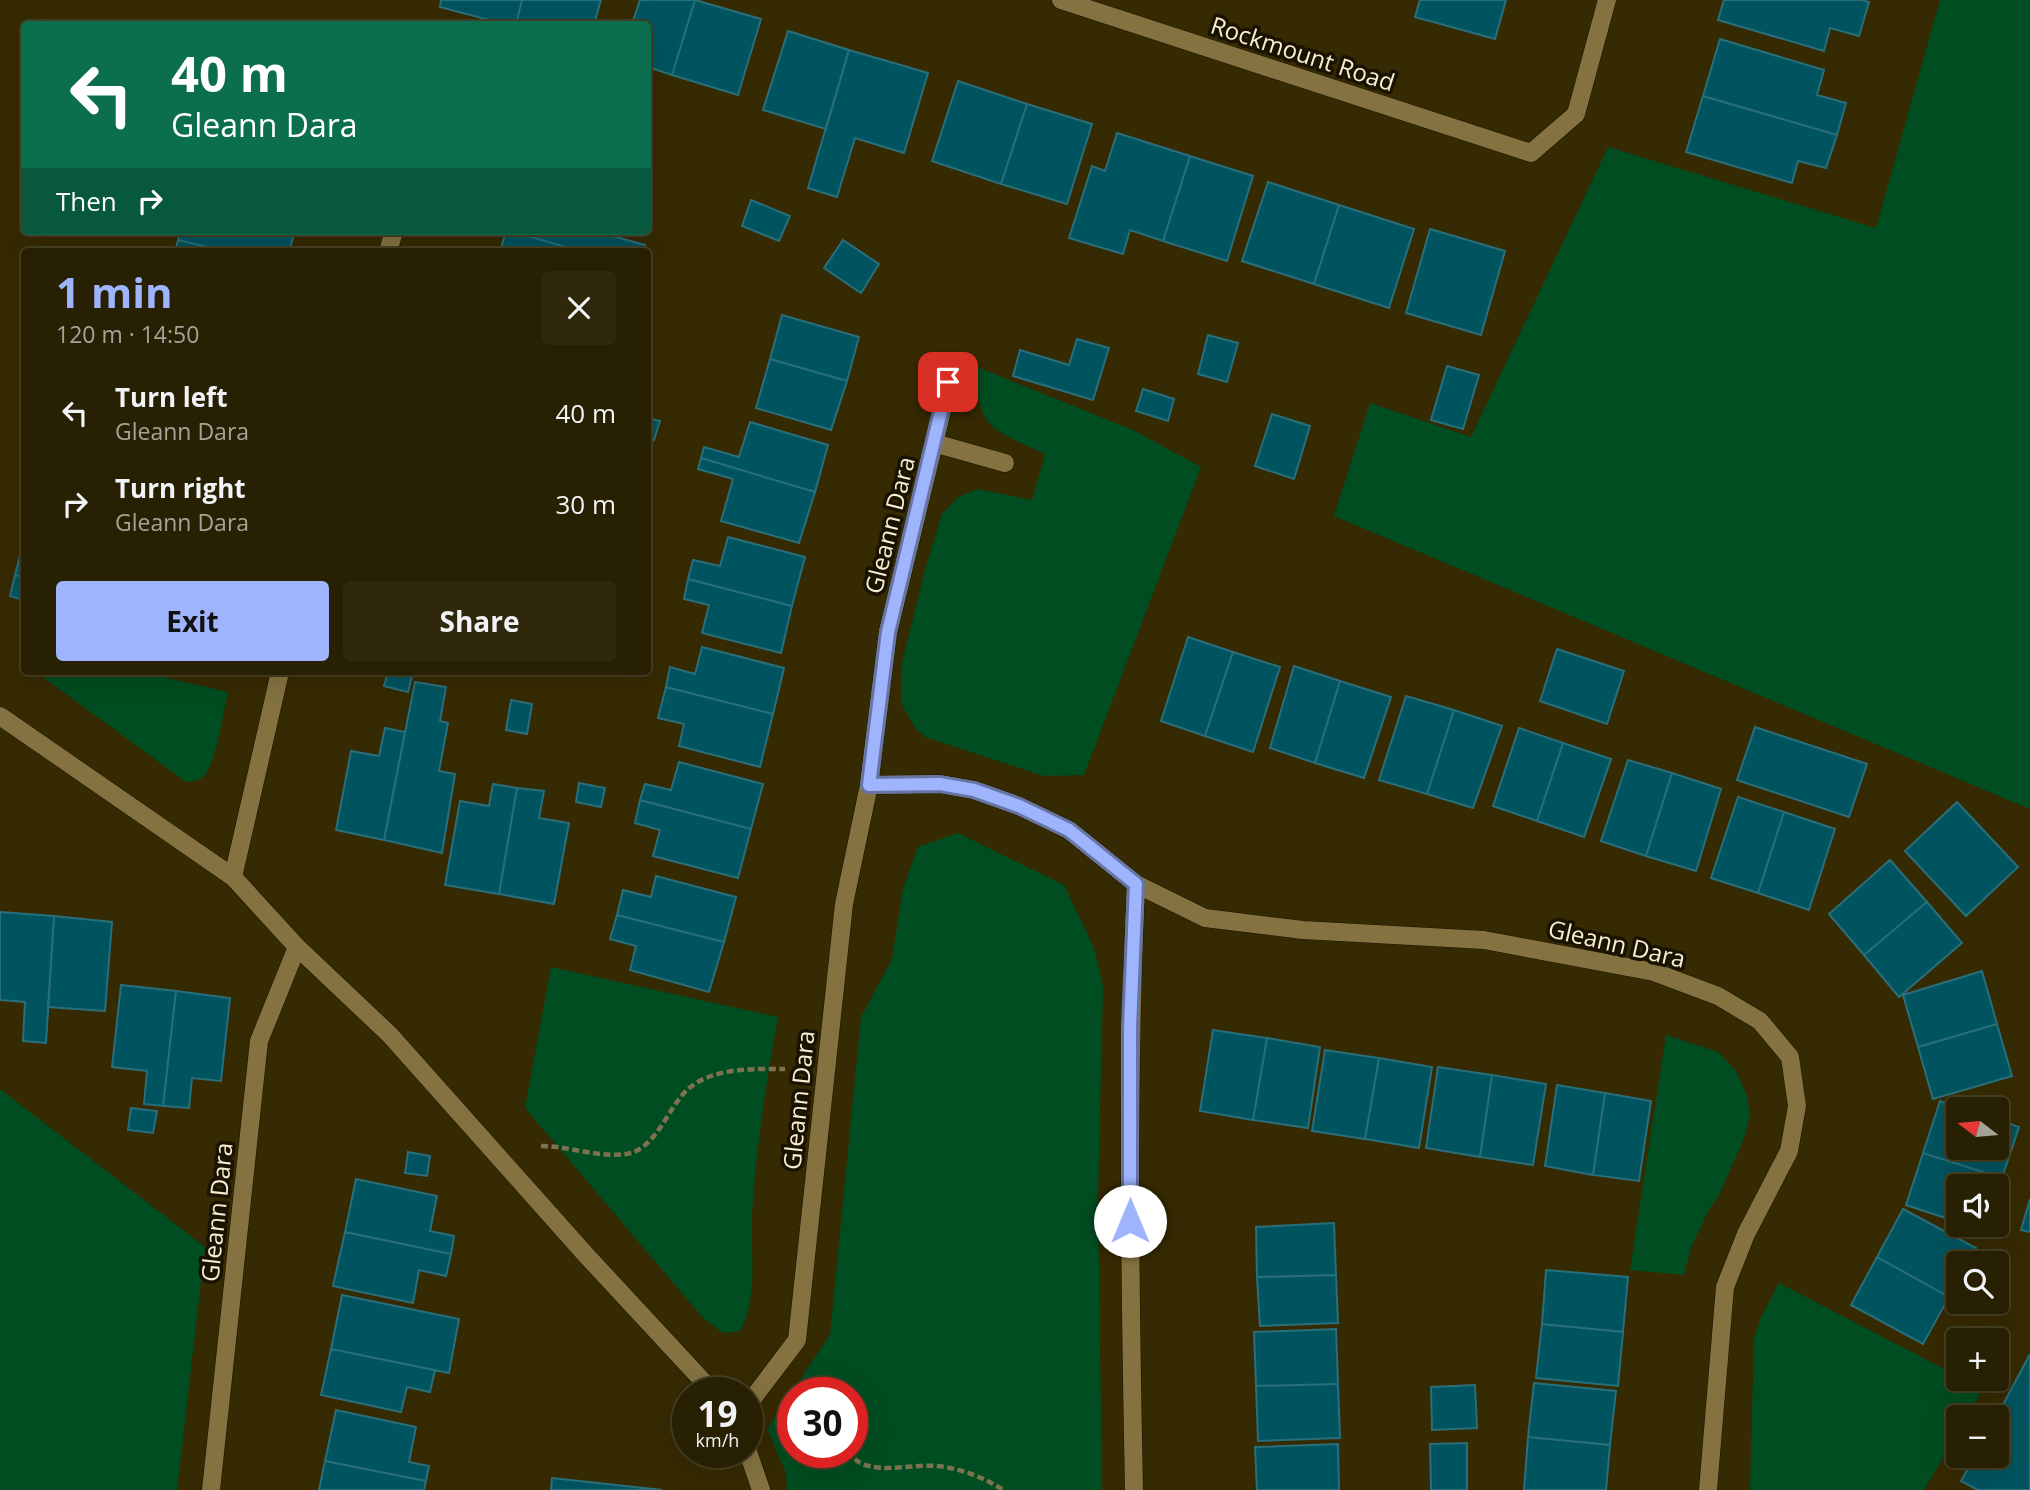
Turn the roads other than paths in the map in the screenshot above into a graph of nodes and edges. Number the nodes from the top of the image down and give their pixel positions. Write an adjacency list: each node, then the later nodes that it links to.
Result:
1 (1061, 0): 2 (street, Rockmount Road)
2 (1607, 0)
3 (948, 382): 4 (street, Gleann Dara)
4 (934, 443): 5 (street, Gleann Dara); 8 (street, Gleann Dara)
5 (1004, 463)
6 (279, 675): 9 (street)
7 (0, 716): 9 (street)
8 (869, 785): 10 (street, Gleann Dara); 13 (street, Gleann Dara)
9 (233, 877): 11 (street)
10 (1136, 884): 17 (street); 18 (street, Gleann Dara)
11 (297, 947): 12 (street); 15 (street, Gleann Dara)
12 (699, 1377)
13 (763, 1385)
14 (753, 1468): 16 (street)
15 (211, 1490)
16 (761, 1490)
17 (1135, 1490)
18 (1708, 1490)

